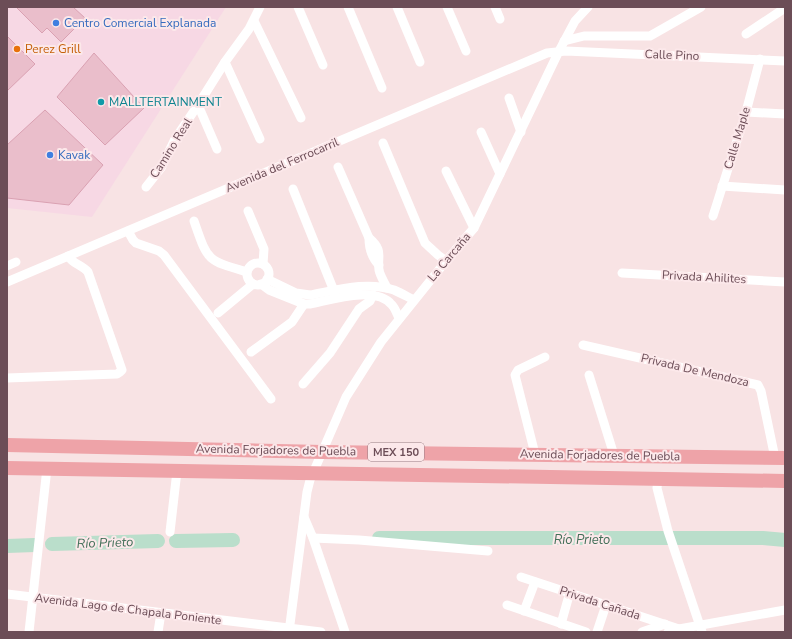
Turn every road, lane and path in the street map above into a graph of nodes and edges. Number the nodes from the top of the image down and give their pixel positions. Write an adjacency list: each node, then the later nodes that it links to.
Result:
1 (260, 7): 11 (street, Camino Real)
2 (298, 7): 20 (street)
3 (348, 7): 21 (street)
4 (397, 7): 19 (street)
5 (447, 7): 14 (street)
6 (495, 7): 10 (street)
7 (588, 7): 13 (street, La Carcaña)
8 (701, 7): 13 (street)
9 (785, 8): 12 (street)
10 (500, 19)
11 (254, 21): 18 (street, Camino Real); 26 (street)
12 (746, 34)
13 (564, 41): 15 (street, La Carcaña)
14 (466, 51)
15 (559, 51): 16 (street, Calle Pino); 28 (street, La Carcaña); 43 (street, Avenida del Ferrocarril)
16 (760, 59): 17 (street, Calle Pino); 24 (street, Calle Maple)
17 (785, 61)
18 (225, 62): 23 (street, Camino Real); 29 (street)
19 (420, 62)
20 (323, 65)
21 (382, 88)
22 (509, 98): 28 (street)
23 (198, 105): 31 (street); 36 (street, Camino Real)
24 (746, 112): 25 (street); 35 (street, Calle Maple)
25 (785, 114)
26 (300, 118)
27 (481, 132): 34 (street)
28 (521, 132): 34 (street, La Carcaña)
29 (260, 139)
30 (383, 143): 45 (street)
31 (217, 149)
32 (338, 167): 47 (street)
33 (446, 171): 42 (street)
34 (500, 174): 42 (street, La Carcaña)
35 (722, 186): 38 (street); 40 (street, Calle Maple)
36 (146, 187)
37 (293, 189): 55 (street)
38 (785, 190)
39 (248, 211): 46 (street)
40 (713, 216)
41 (194, 221): 48 (street)
42 (474, 228): 45 (street, La Carcaña)
43 (128, 231): 44 (street, Avenida del Ferrocarril); 69 (street)
44 (68, 256): 50 (street, Avenida del Ferrocarril); 67 (street)
45 (446, 261): 58 (street, La Carcaña)
46 (263, 264): 48 (street); 51 (street)
47 (379, 268): 53 (street); 54 (street)
48 (247, 272): 51 (street)
49 (622, 272): 52 (street, Privada Ahilites)
50 (7, 282)
51 (260, 282): 55 (street); 59 (street); 61 (street)
52 (785, 282)
53 (369, 286): 54 (street); 55 (street)
54 (388, 288): 58 (street)
55 (334, 291)
56 (373, 295): 57 (street); 60 (street); 62 (street)
57 (355, 296): 59 (street); 60 (street)
58 (414, 300): 62 (street, La Carcaña)
59 (304, 304): 64 (street)
60 (359, 309): 68 (street)
61 (218, 313)
62 (399, 318): 71 (street, La Carcaña)
63 (583, 345): 76 (street, Privada De Mendoza)
64 (251, 352)
65 (545, 357): 72 (street)
66 (589, 375): 73 (street)
67 (7, 378)
68 (303, 384)
69 (271, 399)
70 (7, 444): 71 (main road, Avenida Forjadores de Puebla / MEX 150)
71 (323, 452): 72 (main road, Avenida Forjadores de Puebla / MEX 150); 80 (street, La Carcaña)
72 (535, 454): 73 (main road, Avenida Forjadores de Puebla / MEX 150)
73 (614, 455): 74 (main road, Avenida Forjadores de Puebla / MEX 150)
74 (642, 456): 75 (main road, Avenida Forjadores de Puebla / MEX 150); 81 (main road)
75 (664, 456): 76 (main road, Avenida Forjadores de Puebla / MEX 150); 82 (main road)
76 (780, 458)
77 (7, 468): 78 (main road, Avenida Forjadores de Puebla / MEX 150)
78 (47, 468): 79 (main road, Avenida Forjadores de Puebla / MEX 150); 91 (street)
79 (177, 470): 80 (main road, Avenida Forjadores de Puebla / MEX 150); 85 (street)
80 (313, 472): 81 (main road, Avenida Forjadores de Puebla / MEX 150); 84 (street, La Carcaña)
81 (643, 479): 82 (main road, Avenida Forjadores de Puebla / MEX 150)
82 (658, 479): 83 (main road, Avenida Forjadores de Puebla / MEX 150); 100 (street)
83 (785, 482)
84 (304, 517): 86 (street); 101 (street, La Carcaña)
85 (170, 532)
86 (313, 538): 87 (street); 105 (street)
87 (488, 551)
88 (521, 577): 89 (street, Privada Cañada)
89 (534, 582): 95 (street); 99 (street, Privada Cañada)
90 (7, 594): 91 (street, Avenida Lago de Chapala Poniente)
91 (33, 598): 97 (street, Avenida Lago de Chapala Poniente); 102 (street)
92 (568, 599): 98 (street)
93 (507, 605): 95 (street)
94 (785, 610): 100 (street)
95 (524, 611): 98 (street)
96 (604, 611): 107 (street)
97 (161, 613): 101 (street, Avenida Lago de Chapala Poniente); 103 (street)
98 (561, 624): 106 (street)
99 (667, 628): 100 (street); 108 (street)
100 (701, 629)
101 (289, 630): 104 (street, Avenida Lago de Chapala Poniente)
102 (29, 632)
103 (158, 632)
104 (321, 632)
105 (345, 632)
106 (586, 632)
107 (597, 632)
108 (642, 632)

